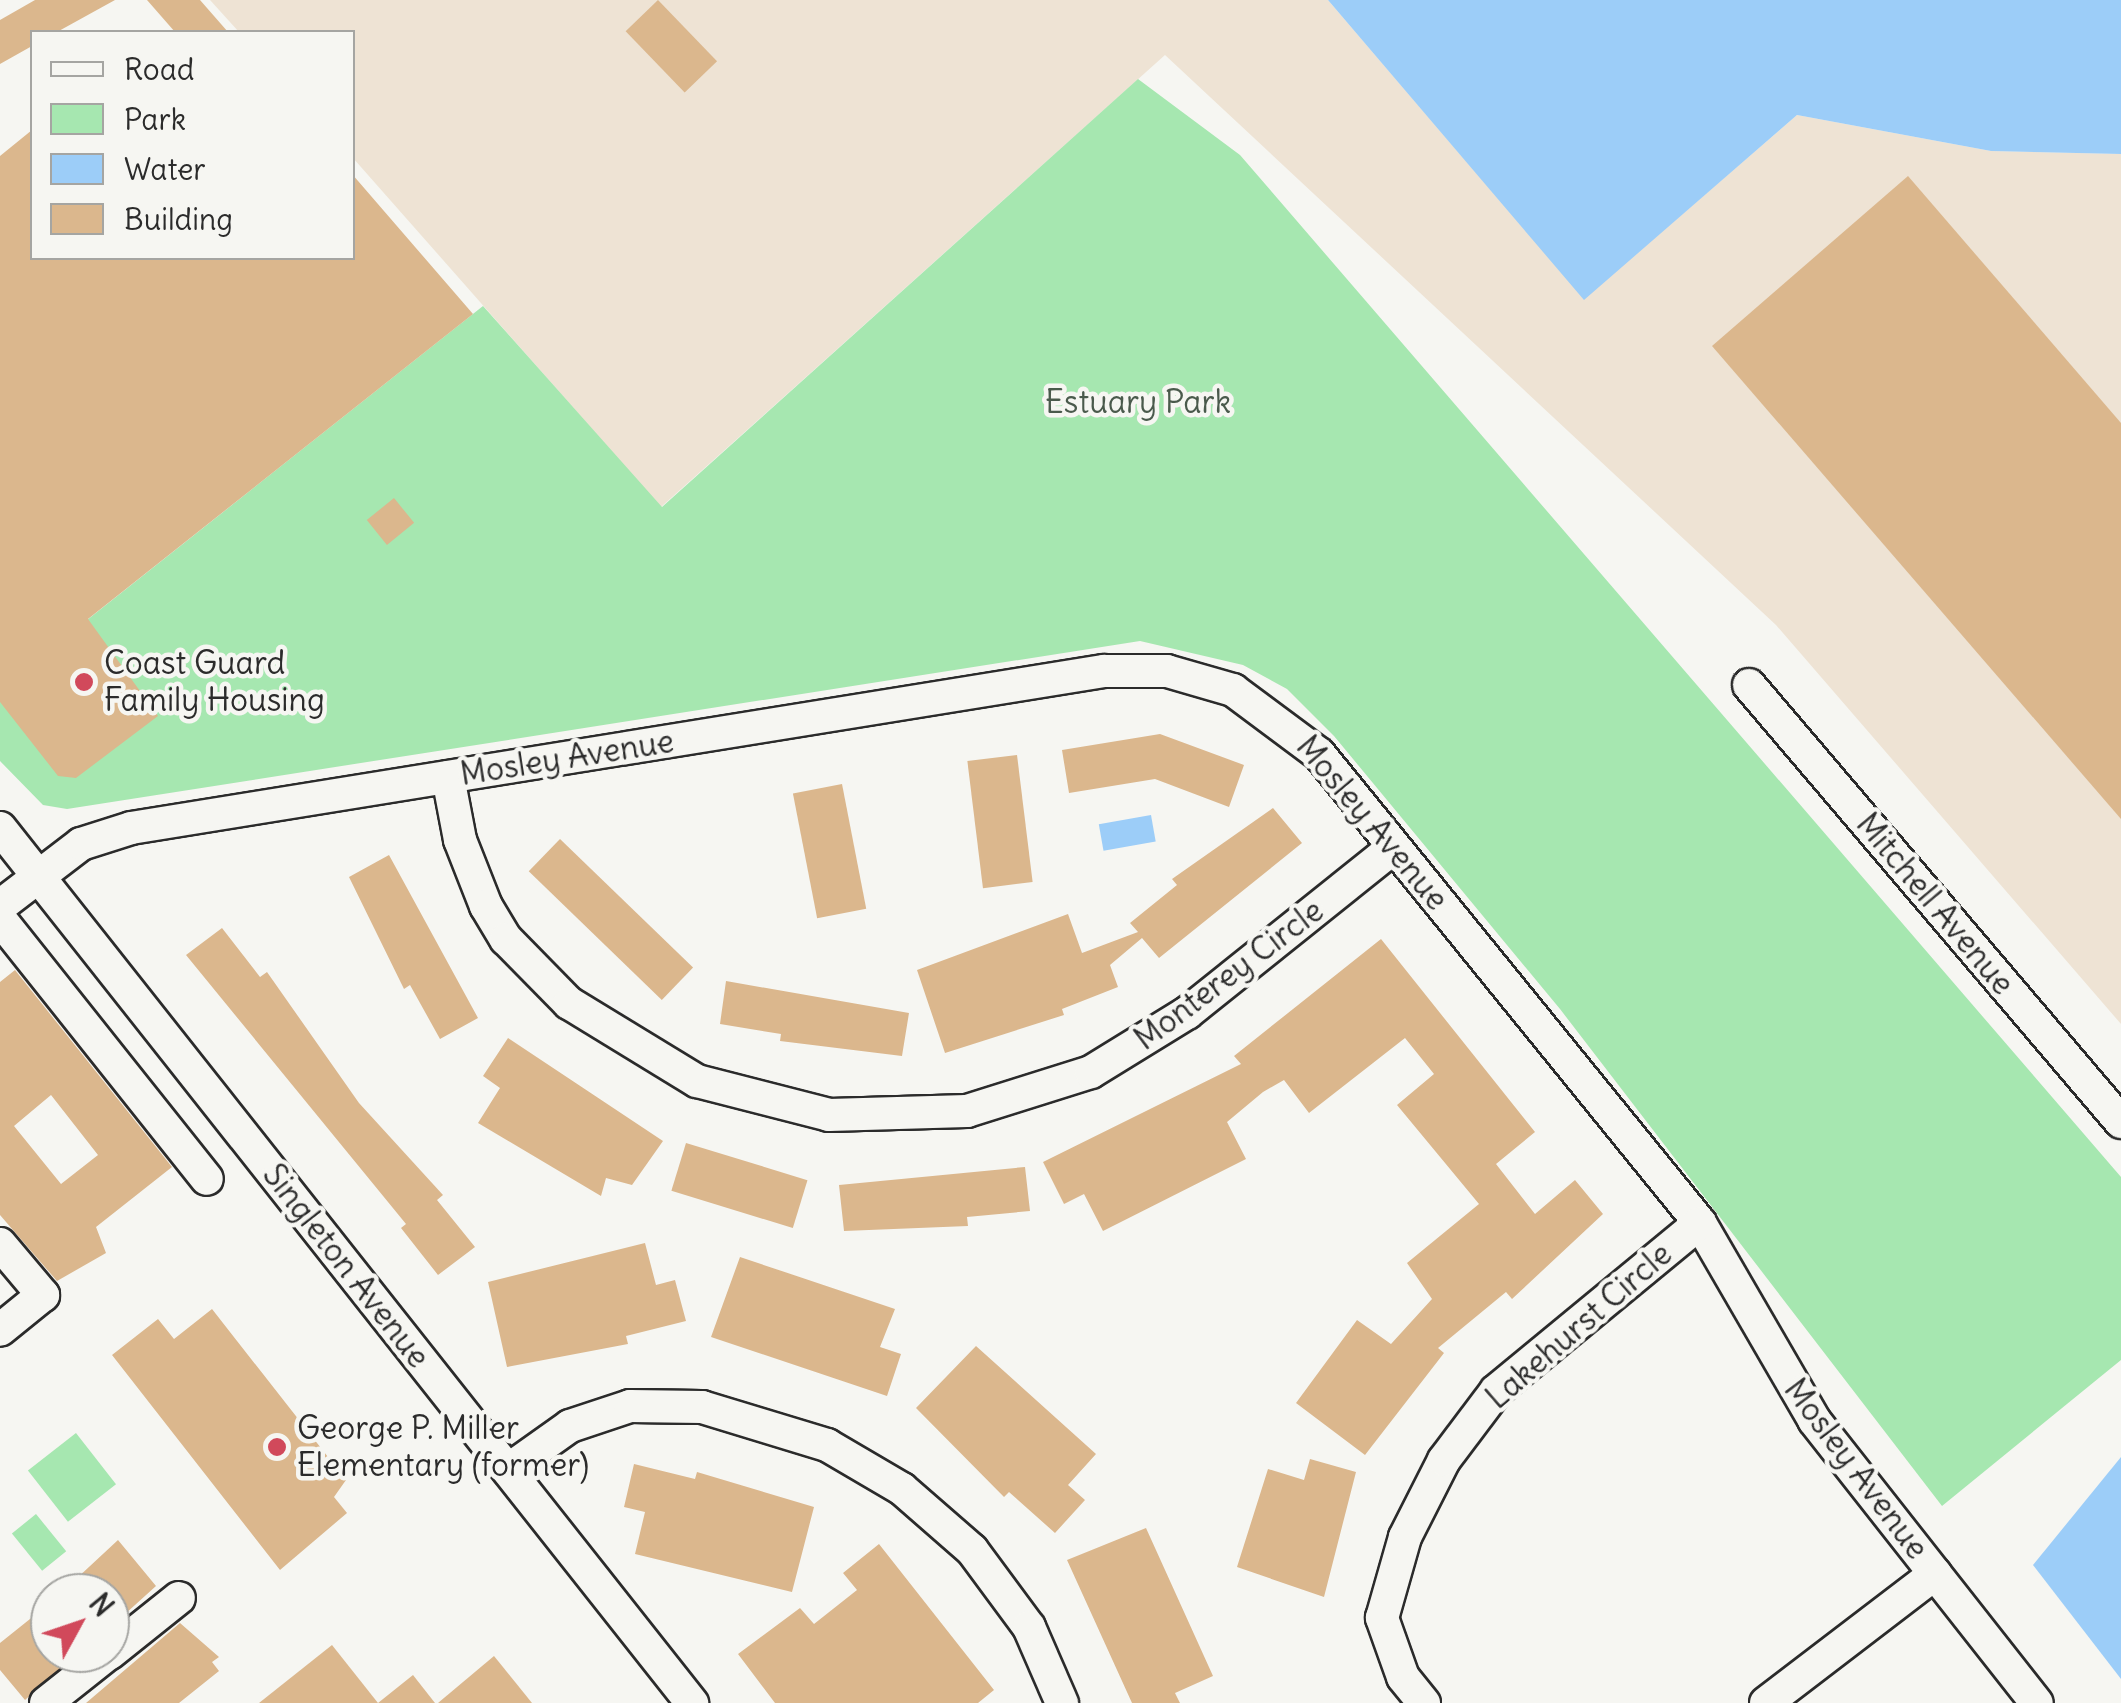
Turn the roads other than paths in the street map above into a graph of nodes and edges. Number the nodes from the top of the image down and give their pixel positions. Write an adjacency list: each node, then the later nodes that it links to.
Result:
1 (1749, 686): 8 (street, Mitchell Avenue)
2 (448, 778): 4 (street, Mosley Avenue); 4 (street, Monterey Circle); 5 (street, Mosley Avenue)
3 (0, 828): 5 (street, Singleton Avenue)
4 (1394, 847): 10 (street, Mosley Avenue)
5 (38, 876): 6 (street, Mosley Avenue); 13 (street, Singleton Avenue)
6 (0, 906)
7 (0, 919): 9 (street)
8 (2121, 1122)
9 (207, 1178)
10 (1700, 1223): 14 (street, Mosley Avenue); 21 (street, Lakehurst Circle)
11 (0, 1244): 12 (street)
12 (0, 1330)
13 (508, 1470): 19 (street, Singleton Avenue); 20 (street)
14 (1935, 1574): 22 (street); 23 (street, Mosley Avenue)
15 (179, 1598): 16 (street)
16 (130, 1637)
17 (84, 1673): 18 (street)
18 (46, 1703)
19 (692, 1703)
20 (1062, 1703)
21 (1424, 1703)
22 (1766, 1703)
23 (2037, 1703)

